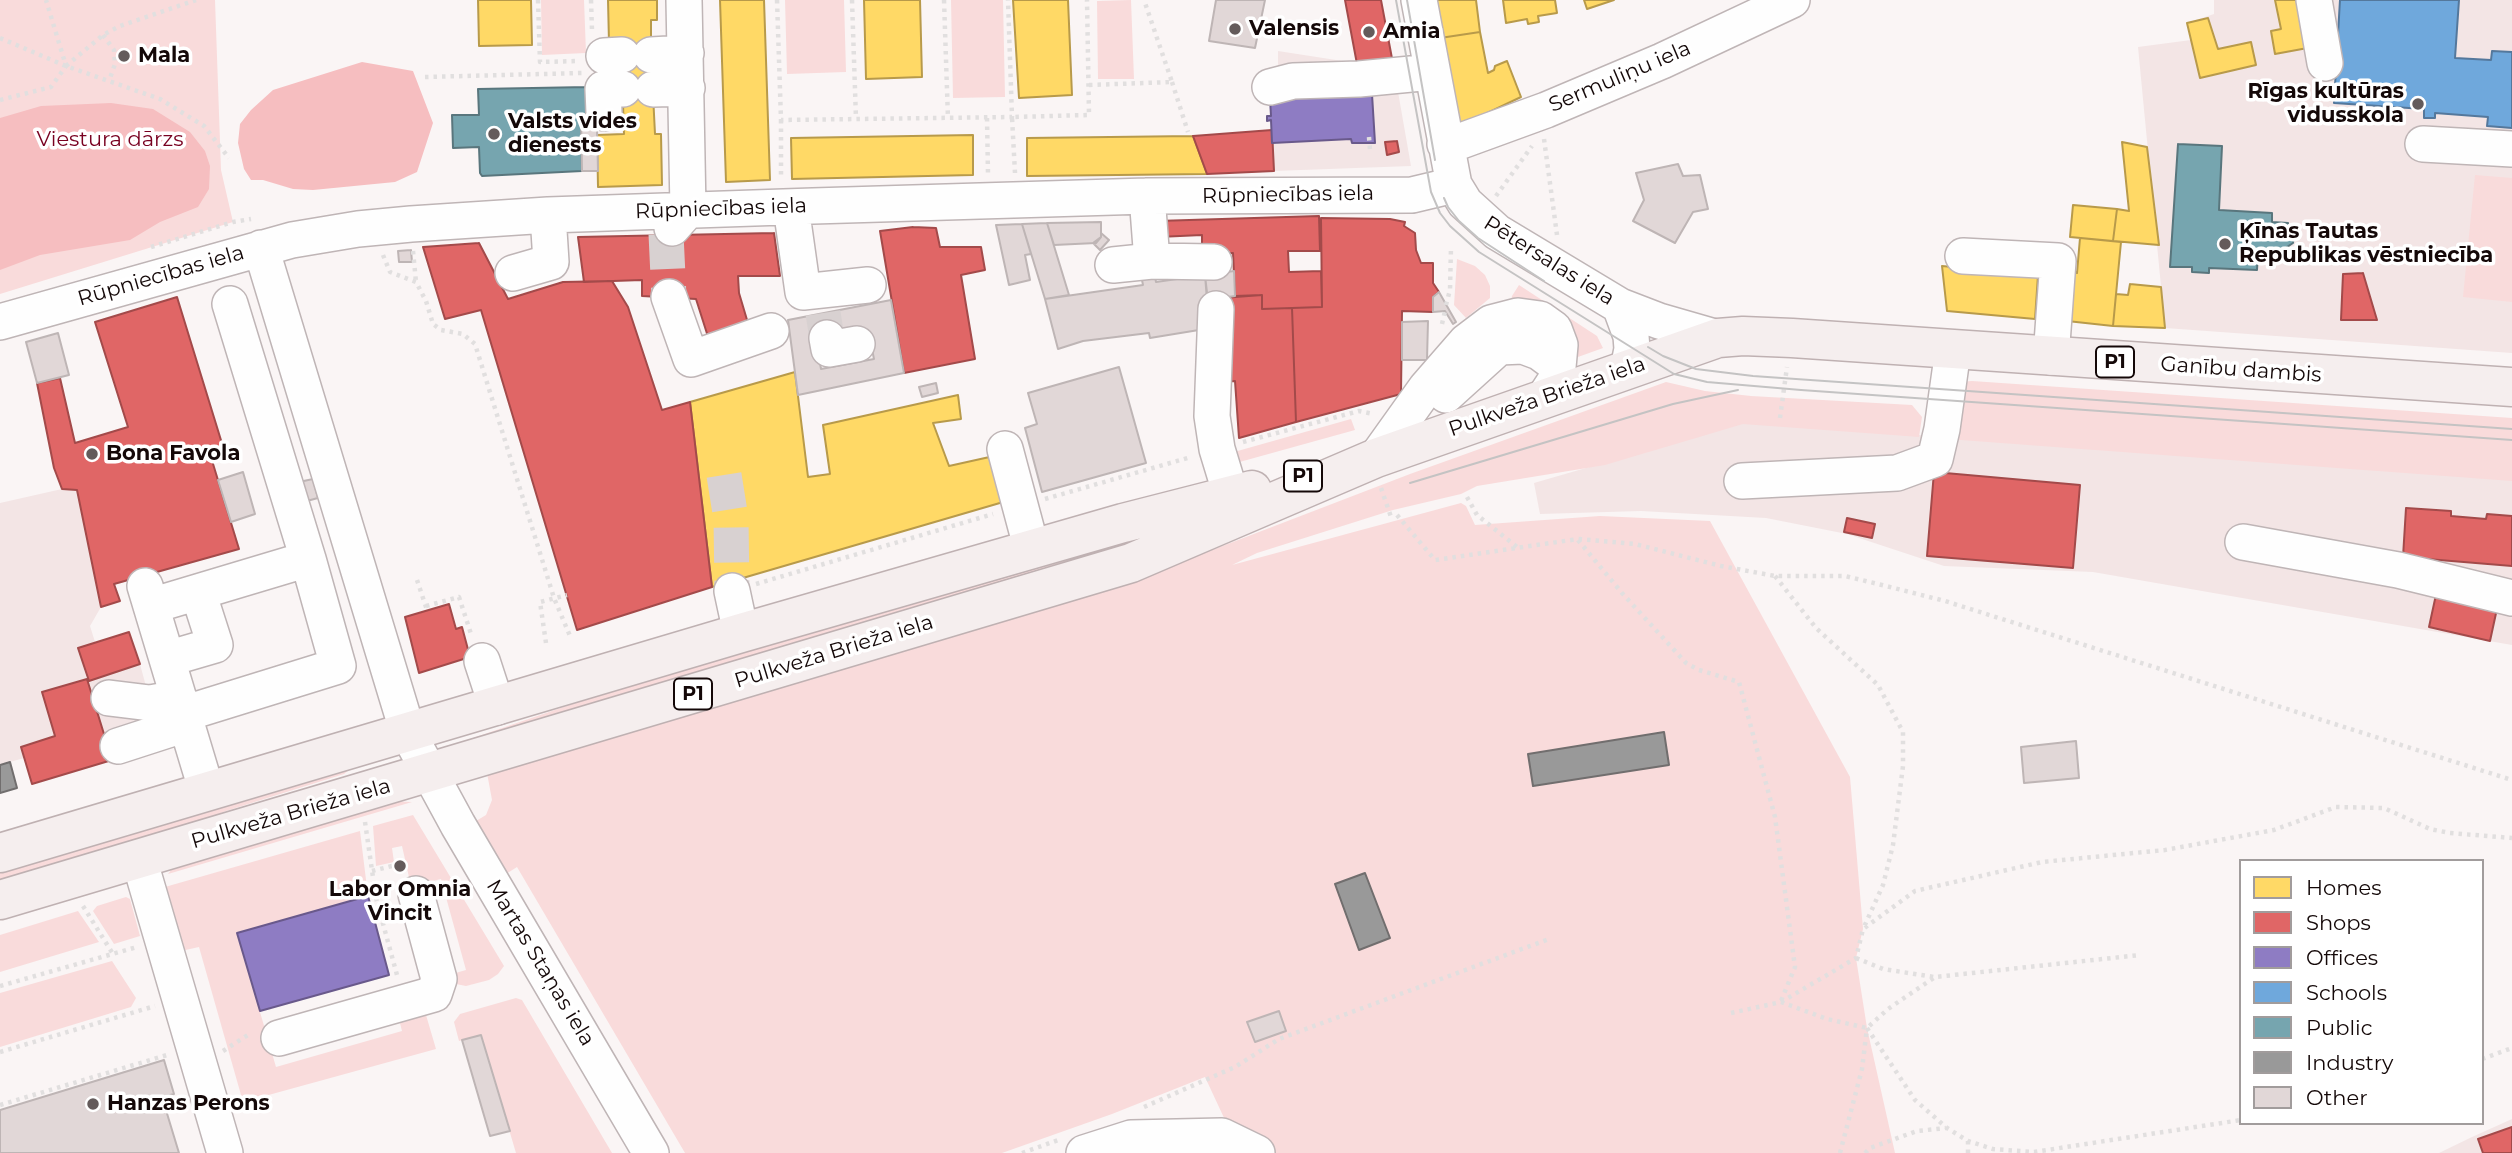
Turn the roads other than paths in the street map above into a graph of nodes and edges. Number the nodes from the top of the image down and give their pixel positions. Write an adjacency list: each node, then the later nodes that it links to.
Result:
1 (684, 0): 15 (street)
2 (1419, 0): 6 (street, Pētersalas iela)
3 (1792, 0): 8 (street, Sermuliņu iela)
4 (2314, 0): 5 (street)
5 (2325, 63)
6 (1432, 72): 7 (street); 8 (street, Pētersalas iela)
7 (1270, 86)
8 (1445, 144): 11 (street, Pētersalas iela)
9 (2423, 144): 10 (street)
10 (2512, 149)
11 (1454, 185): 12 (street, Rūpniecības iela); 25 (street, Pētersalas iela)
12 (1147, 196): 13 (street, Rūpniecības iela); 18 (street)
13 (786, 199): 15 (street, Rūpniecības iela); 22 (street)
14 (548, 215): 15 (street, Rūpniecības iela); 16 (street, Rūpniecības iela); 21 (street)
15 (677, 222)
16 (261, 248): 27 (street, Rūpniecības iela); 53 (street, Martas Staņas iela)
17 (1963, 256): 31 (street)
18 (1152, 261): 19 (street); 20 (street)
19 (1213, 262)
20 (1112, 265)
21 (513, 273)
22 (868, 285)
23 (669, 297): 28 (street)
24 (230, 304): 42 (street)
25 (1620, 306): 29 (street, Pētersalas iela); 32 (street)
26 (1216, 309): 38 (street)
27 (0, 322)
28 (771, 331)
29 (1718, 338): 30 (main road, Ganību dambis / P1); 32 (main road, Pulkveža Brieža iela / P1)
30 (1953, 350): 31 (main road, Ganību dambis / P1); 37 (street)
31 (2051, 357): 34 (main road, Ganību dambis / P1)
32 (1628, 369): 33 (main road, Pulkveža Brieža iela / P1)
33 (1551, 382): 36 (main road, Pulkveža Brieža iela / P1); 36 (street)
34 (2512, 387)
35 (1004, 449): 41 (street)
36 (1376, 458): 38 (main road, Pulkveža Brieža iela / P1); 43 (main road, Pulkveža Brieža iela / P1)
37 (1741, 481)
38 (1231, 495): 39 (main road, Pulkveža Brieža iela / P1)
39 (1123, 523): 41 (main road, Pulkveža Brieža iela / P1); 43 (main road)
40 (2243, 542): 46 (street)
41 (1032, 550): 47 (main road, Pulkveža Brieža iela / P1)
42 (308, 559): 45 (street); 52 (street)
43 (1131, 563): 55 (main road, Pulkveža Brieža iela / P1)
44 (732, 591): 47 (street)
45 (198, 592): 49 (street); 49 (street)
46 (2512, 598)
47 (741, 633): 51 (main road, Pulkveža Brieža iela / P1)
48 (477, 651): 51 (street)
49 (167, 659): 52 (street)
50 (109, 698): 52 (street)
51 (497, 707): 53 (main road, Pulkveža Brieža iela / P1)
52 (183, 712): 54 (street); 56 (street)
53 (408, 733): 55 (street, Martas Staņas iela); 56 (main road, Pulkveža Brieža iela / P1)
54 (118, 746)
55 (430, 773): 58 (main road, Pulkveža Brieža iela / P1); 65 (street, Martas Staņas iela)
56 (207, 792): 57 (main road, Pulkveža Brieža iela / P1)
57 (0, 853)
58 (139, 859): 60 (main road, Pulkveža Brieža iela / P1); 64 (street)
59 (416, 894): 61 (street)
60 (0, 900)
61 (268, 1033)
62 (1135, 1134): 63 (street); 66 (street)
63 (1078, 1144)
64 (225, 1153)
65 (651, 1153)
66 (1257, 1153)

